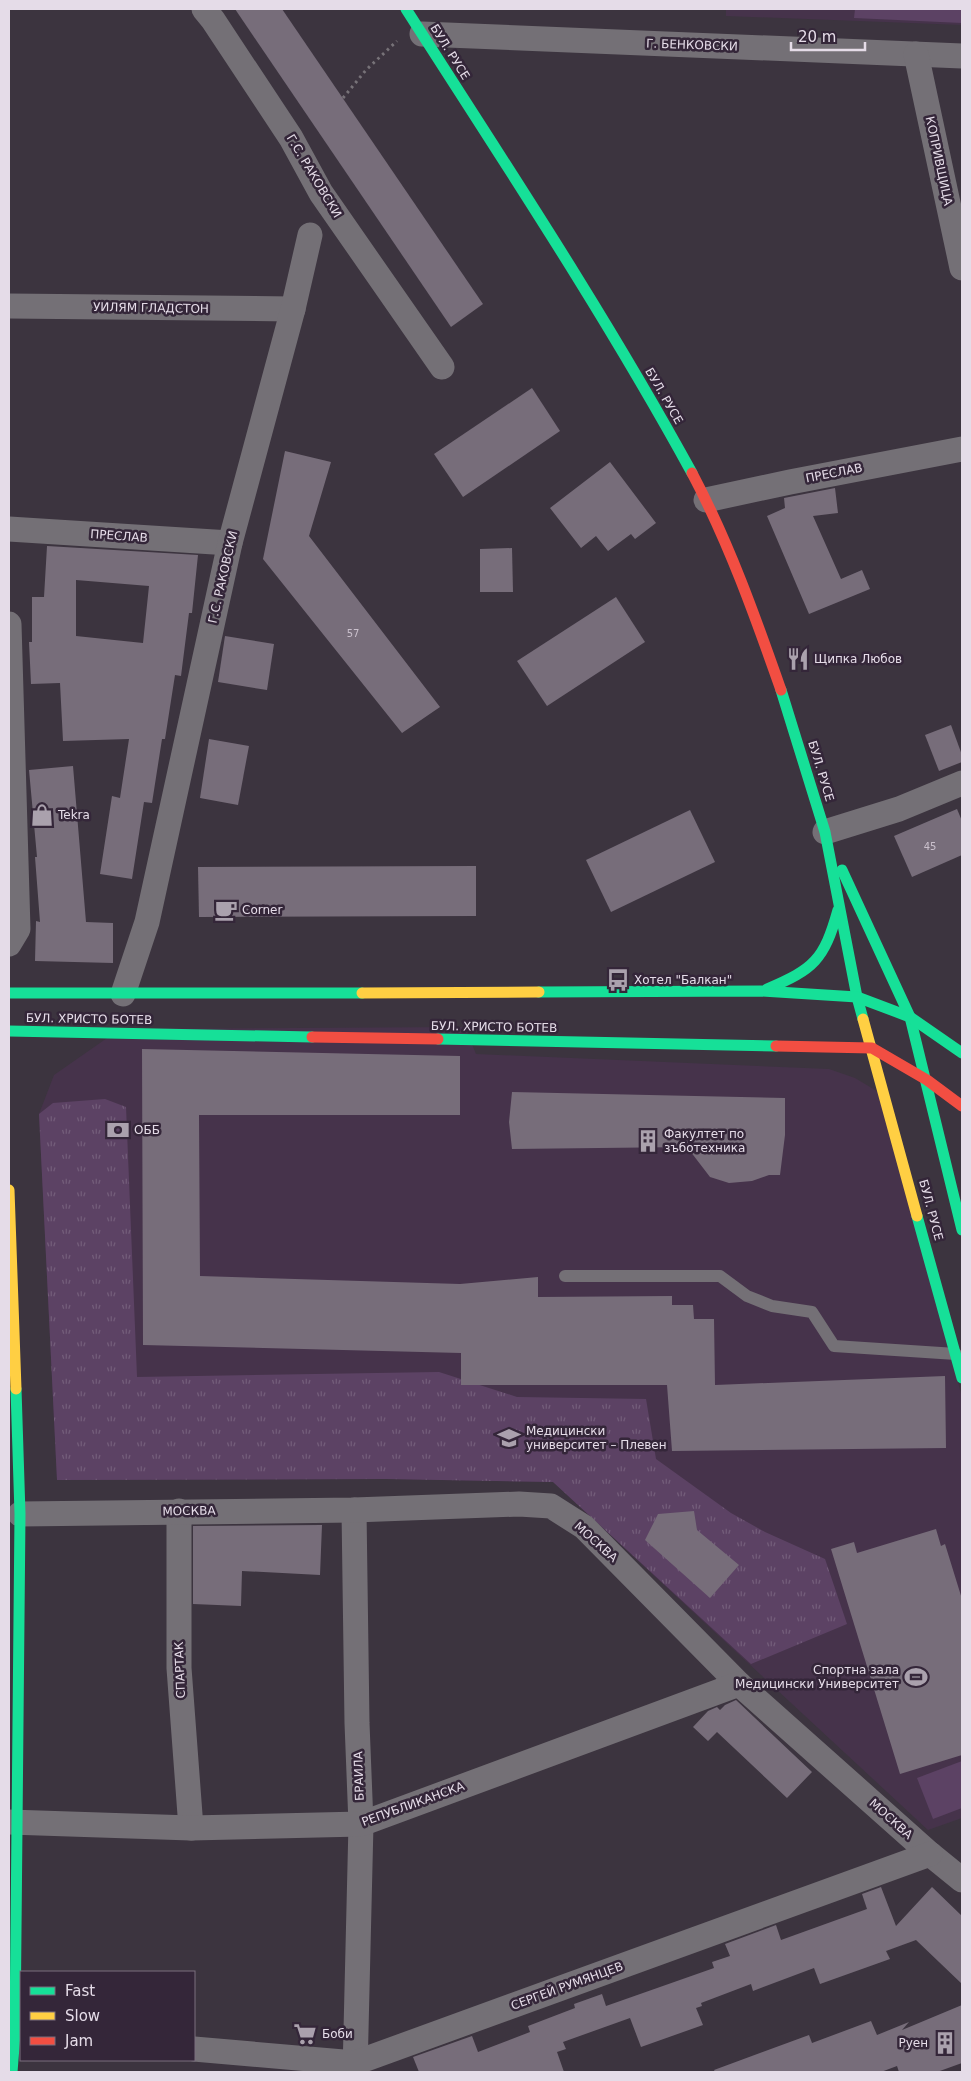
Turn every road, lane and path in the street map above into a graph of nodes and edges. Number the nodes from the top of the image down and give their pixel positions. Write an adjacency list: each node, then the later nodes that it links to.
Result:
1 (204, 9): 11 (street, Г.С. РАКОВСКИ)
2 (406, 9): 3 (main road, БУЛ. РУСЕ)
3 (419, 29): 4 (street, Г. БЕНКОВСКИ); 6 (path); 13 (main road, БУЛ. РУСЕ)
4 (916, 54): 5 (street, Г. БЕНКОВСКИ); 8 (street, КОПРИВЩИЦА)
5 (962, 56)
6 (343, 98)
7 (310, 234): 10 (street, Г.С. РАКОВСКИ)
8 (962, 268)
9 (9, 306): 10 (street, УИЛЯМ ГЛАДСТОН)
10 (293, 309): 15 (street, Г.С. РАКОВСКИ)
11 (442, 367)
12 (962, 449): 13 (street, ПРЕСЛАВ)
13 (706, 500): 18 (main road, БУЛ. РУСЕ)
14 (9, 529): 15 (street, ПРЕСЛАВ)
15 (230, 543): 23 (street, Г.С. РАКОВСКИ)
16 (9, 624): 20 (street)
17 (962, 782): 18 (street)
18 (825, 832): 19 (main road, БУЛ. РУСЕ); 25 (main road, БУЛ. РУСЕ)
19 (839, 906): 21 (main road); 24 (main road, БУЛ. РУСЕ)
20 (9, 944)
21 (761, 991): 23 (main road, БУЛ. ХРИСТО БОТЕВ); 24 (main road, БУЛ. ХРИСТО БОТЕВ)
22 (9, 993): 23 (main road, БУЛ. ХРИСТО БОТЕВ)
23 (123, 994)
24 (858, 997): 25 (main road, БУЛ. ХРИСТО БОТЕВ); 27 (main road, БУЛ. РУСЕ)
25 (910, 1017): 28 (main road, БУЛ. ХРИСТО БОТЕВ); 29 (main road, БУЛ. РУСЕ)
26 (9, 1032): 27 (main road, БУЛ. ХРИСТО БОТЕВ)
27 (872, 1048): 29 (main road, БУЛ. ХРИСТО БОТЕВ); 34 (main road, БУЛ. РУСЕ)
28 (962, 1053)
29 (927, 1080): 30 (main road, БУЛ. ХРИСТО БОТЕВ); 32 (main road, БУЛ. РУСЕ)
30 (962, 1106)
31 (9, 1190): 36 (main road)
32 (962, 1230)
33 (565, 1276): 34 (lane)
34 (956, 1354): 35 (main road, БУЛ. РУСЕ)
35 (962, 1378)
36 (12, 1395): 39 (main road)
37 (354, 1510): 38 (street, МОСКВА); 41 (street, МОСКВА); 43 (street, БРАИЛА)
38 (179, 1511): 39 (street, МОСКВА); 44 (street, СПАРТАК)
39 (20, 1514): 40 (main road)
40 (14, 1606): 42 (main road)
41 (739, 1684): 43 (street, РЕПУБЛИКАНСКА); 45 (street, МОСКВА)
42 (13, 1822): 44 (street, РЕПУБЛИКАНСКА); 47 (main road)
43 (361, 1824): 44 (street, РЕПУБЛИКАНСКА); 49 (street, БРАИЛА)
44 (191, 1828)
45 (930, 1854): 46 (street, МОСКВА); 49 (street, СЕРГЕЙ РУМЯНЦЕВ)
46 (962, 1880)
47 (15, 2034): 50 (main road)
48 (195, 2049): 49 (street, СЕРГЕЙ РУМЯНЦЕВ)
49 (355, 2068)
50 (12, 2072)

